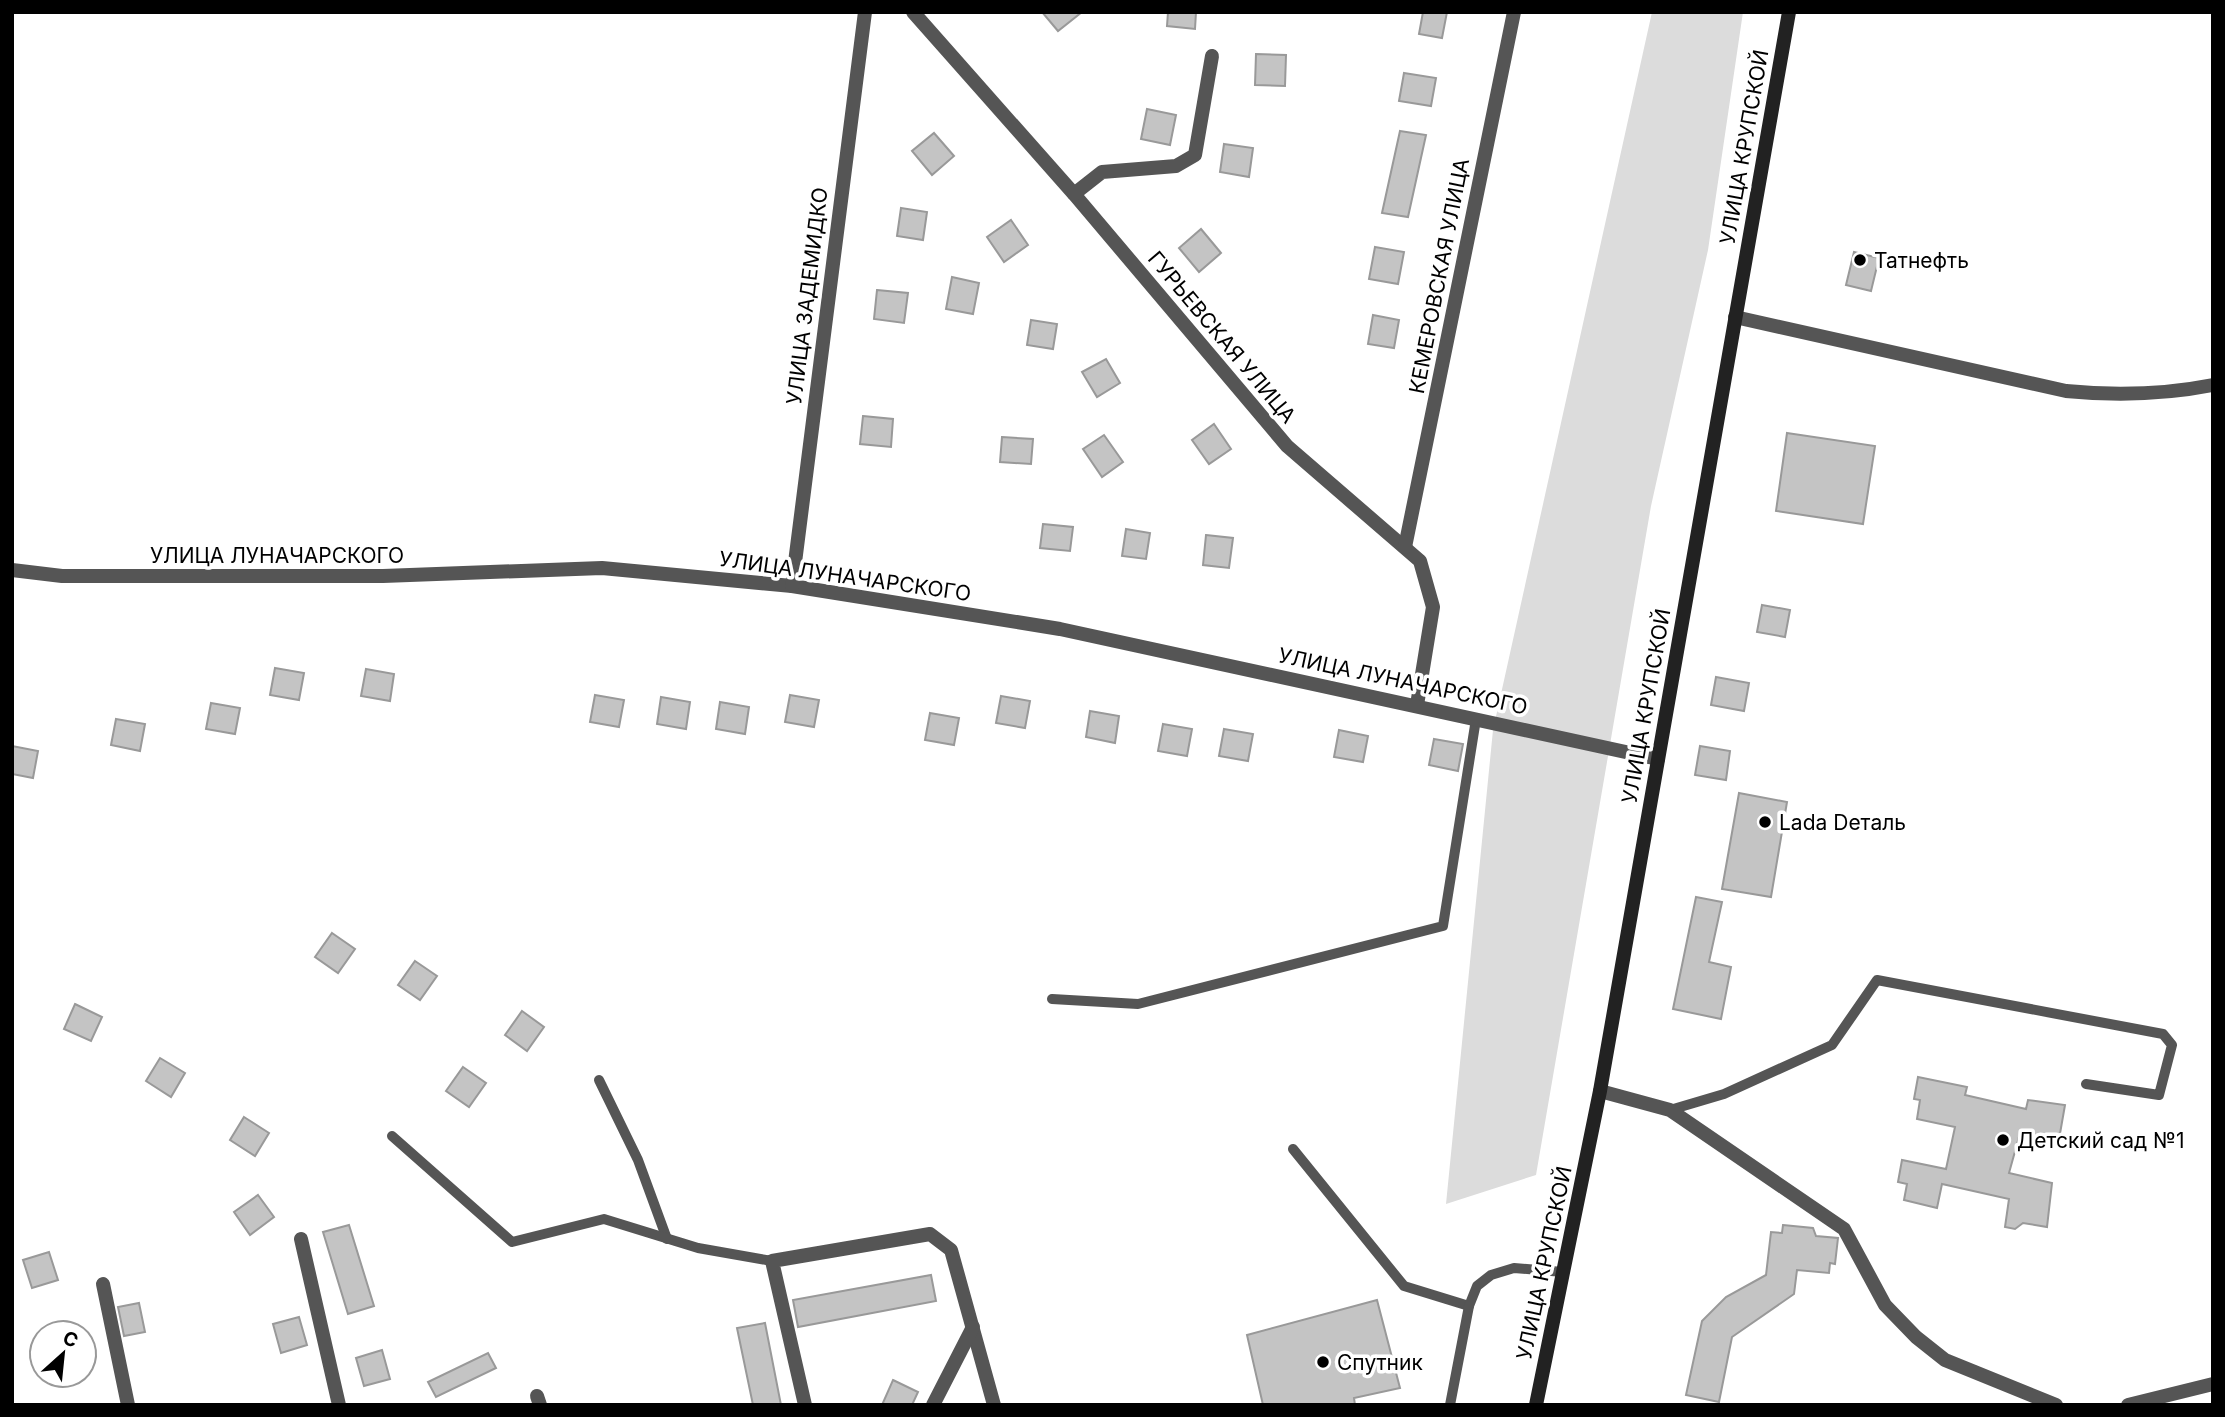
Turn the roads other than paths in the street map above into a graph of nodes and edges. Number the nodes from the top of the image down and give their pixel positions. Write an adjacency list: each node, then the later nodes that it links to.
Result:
1 (865, 12): 11 (street, УЛИЦА ЗАДЕМИДКО)
2 (913, 12): 6 (street, ГУРЬЕВСКАЯ УЛИЦА)
3 (1514, 12): 9 (street, КЕМЕРОВСКАЯ УЛИЦА)
4 (1789, 12): 7 (street, УЛИЦА КРУПСКОЙ)
5 (1212, 56): 6 (street)
6 (1074, 194): 9 (street, ГУРЬЕВСКАЯ УЛИЦА)
7 (1735, 317): 8 (street); 14 (street, УЛИЦА КРУПСКОЙ)
8 (2213, 385)
9 (1405, 547): 12 (street, ГУРЬЕВСКАЯ УЛИЦА)
10 (12, 570): 11 (street, УЛИЦА ЛУНАЧАРСКОГО)
11 (792, 586): 12 (street, УЛИЦА ЛУНАЧАРСКОГО)
12 (1418, 705): 13 (street, УЛИЦА ЛУНАЧАРСКОГО)
13 (1476, 719): 14 (street, УЛИЦА ЛУНАЧАРСКОГО); 15 (lane)
14 (1658, 759): 18 (street, УЛИЦА КРУПСКОЙ)
15 (1052, 999)
16 (599, 1080): 22 (lane)
17 (2086, 1084): 19 (lane)
18 (1600, 1091): 19 (street); 25 (street, УЛИЦА КРУПСКОЙ)
19 (1670, 1110): 37 (street)
20 (392, 1136): 22 (lane)
21 (1293, 1149): 27 (lane)
22 (667, 1238): 24 (lane)
23 (301, 1239): 31 (street)
24 (772, 1261): 28 (street); 32 (street)
25 (1563, 1272): 27 (lane); 36 (street, УЛИЦА КРУПСКОЙ)
26 (103, 1284): 30 (street)
27 (1469, 1306): 35 (lane)
28 (973, 1327): 33 (street); 34 (street)
29 (2213, 1384): 38 (street)
30 (128, 1405)
31 (339, 1405)
32 (805, 1405)
33 (933, 1405)
34 (994, 1405)
35 (1450, 1405)
36 (1536, 1405)
37 (2056, 1405)
38 (2128, 1405)

